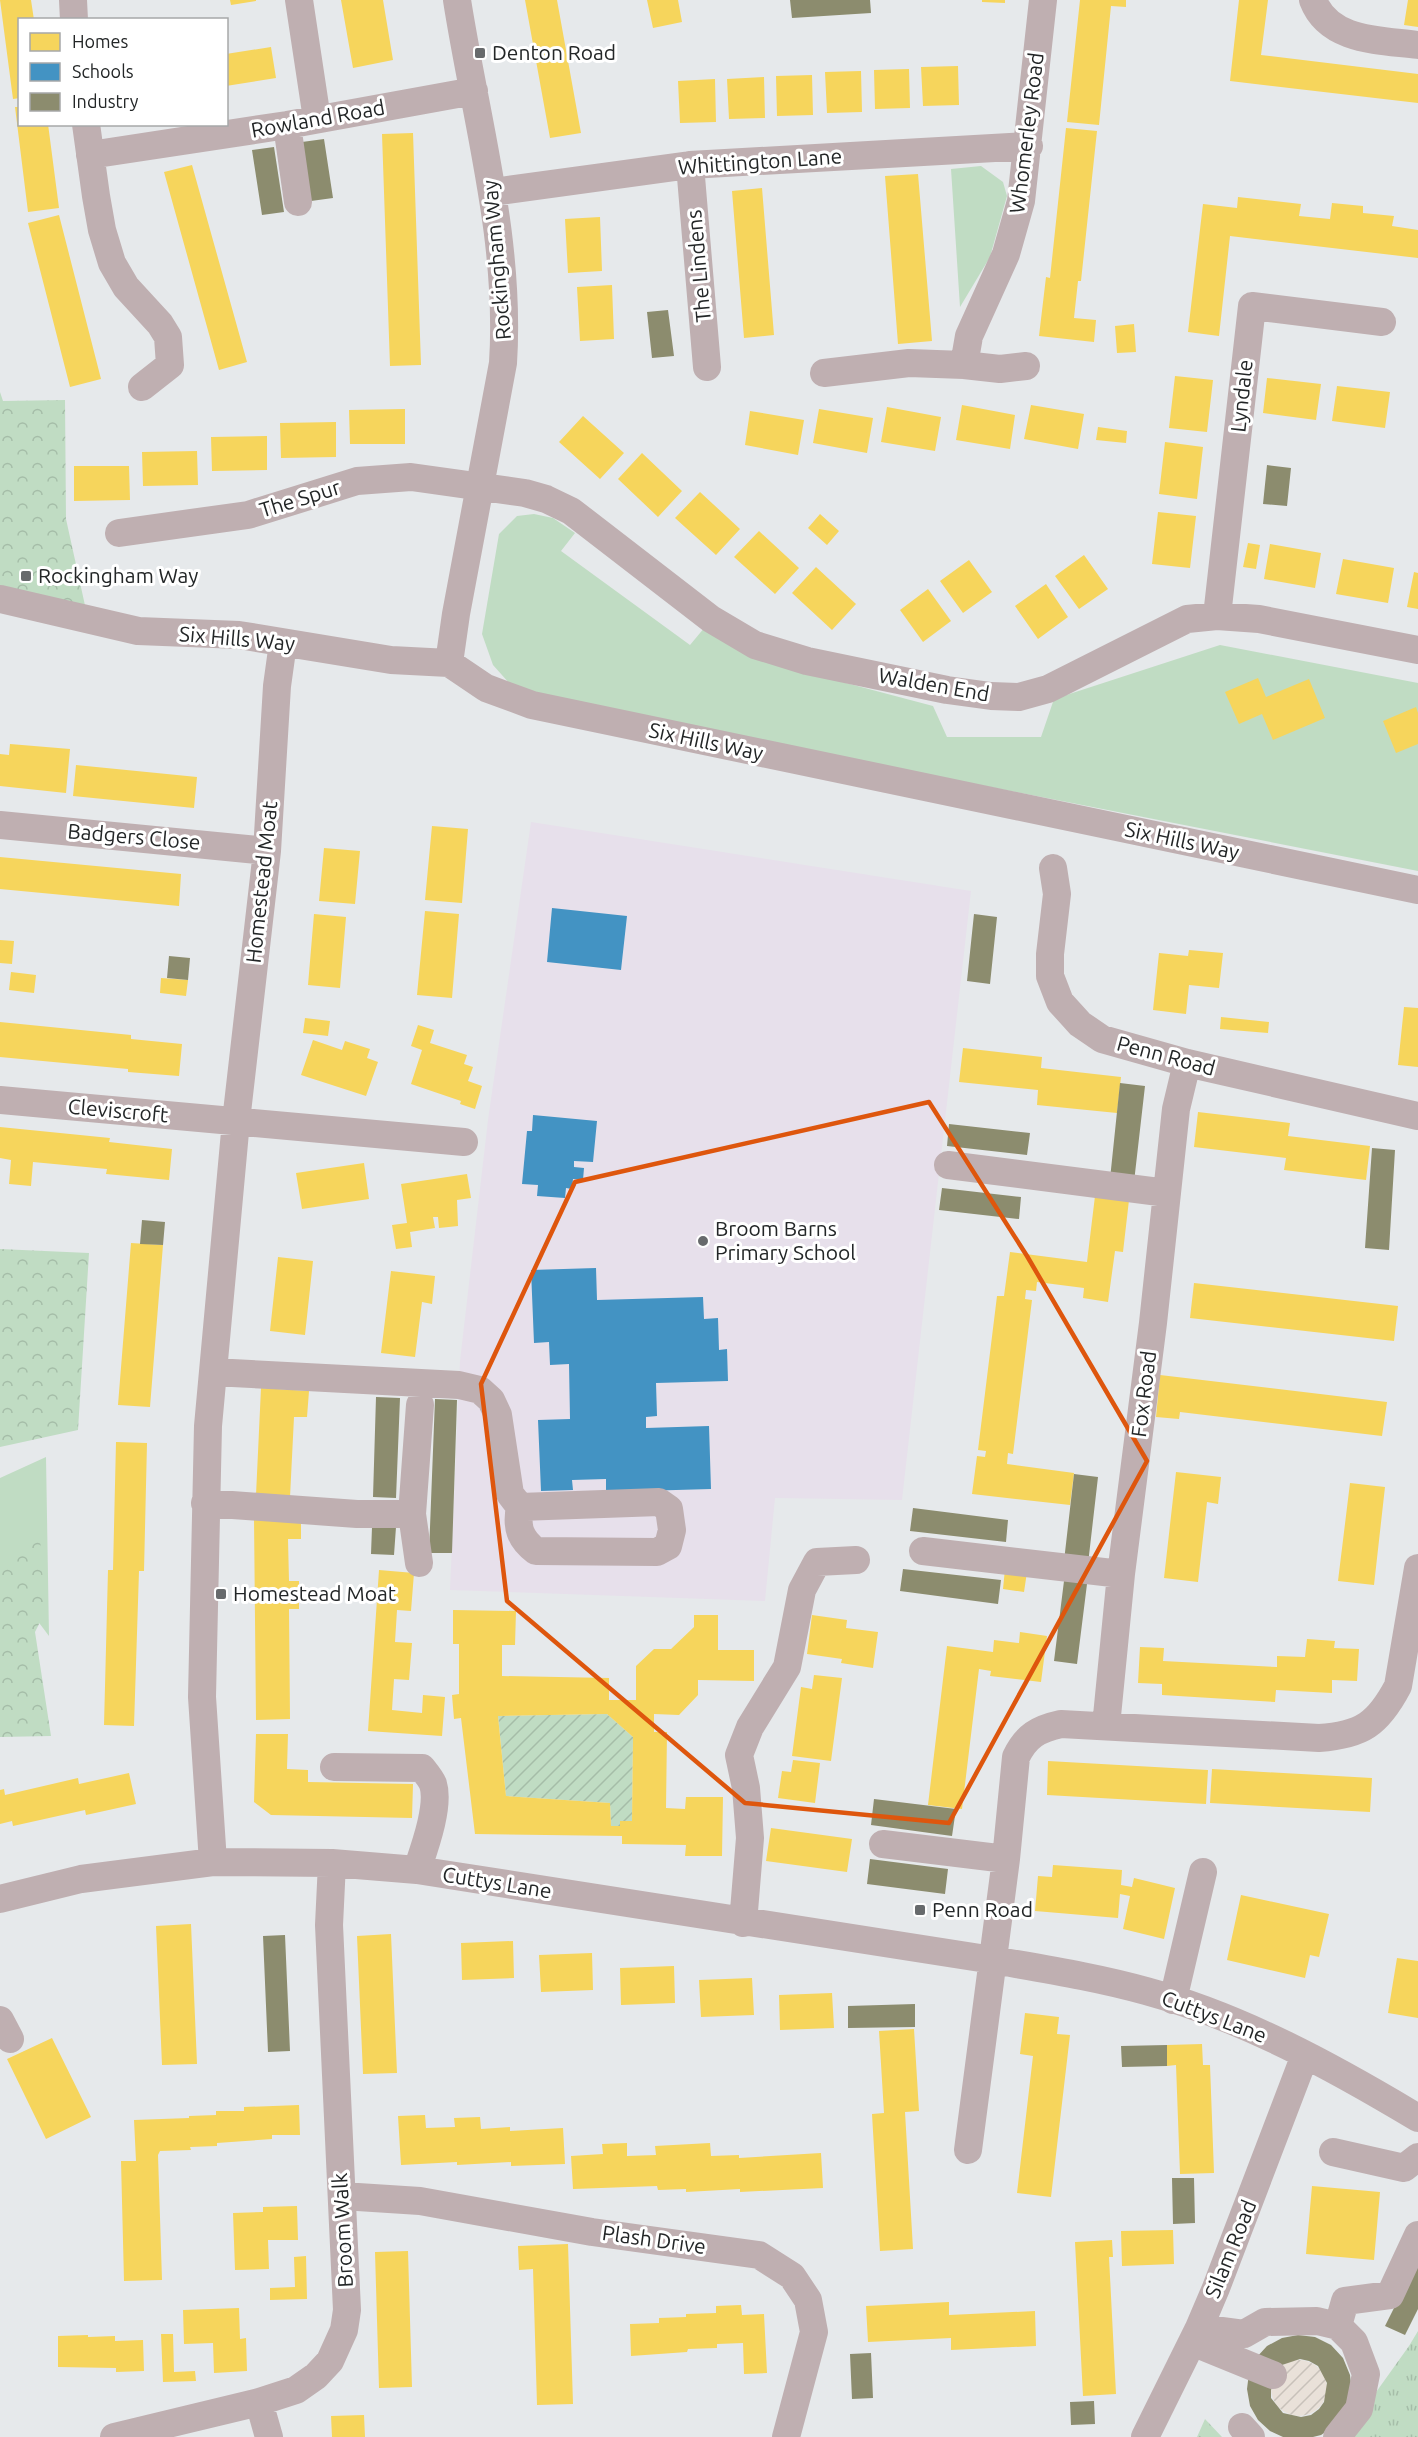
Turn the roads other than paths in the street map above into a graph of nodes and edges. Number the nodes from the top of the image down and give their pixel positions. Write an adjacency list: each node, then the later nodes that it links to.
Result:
1 (73, 0): 6 (street)
2 (299, 0): 9 (street)
3 (457, 0): 8 (street, Rockingham Way)
4 (1043, 0): 12 (street, Whomerley Road)
5 (1313, 0): 7 (street)
6 (74, 18)
7 (1418, 45)
8 (474, 91): 9 (street, Rowland Road); 15 (street, Rockingham Way)
9 (317, 119): 10 (street, Rowland Road)
10 (287, 125): 13 (street, Rowland Road); 16 (street)
11 (86, 126): 13 (street)
12 (1029, 146): 14 (street, Whittington Lane); 18 (street, Whomerley Road)
13 (90, 155): 22 (street)
14 (690, 165): 15 (street, Whittington Lane); 20 (street, The Lindens)
15 (493, 192): 23 (street, Rockingham Way)
16 (298, 202)
17 (1382, 322): 26 (street, Lyndale)
18 (964, 365): 19 (street); 21 (street)
19 (1026, 366)
20 (707, 367)
21 (824, 373)
22 (142, 387)
23 (482, 487): 24 (street, The Spur); 26 (street, Walden End); 29 (street, Rockingham Way)
24 (119, 533)
25 (0, 599): 27 (street, Six Hills Way)
26 (1217, 616): 28 (street, Walden End)
27 (283, 643): 29 (street, Six Hills Way); 31 (street, Homestead Moat)
28 (1418, 650)
29 (449, 663): 33 (street, Six Hills Way)
30 (0, 825): 31 (street, Badgers Close)
31 (267, 850): 37 (street, Homestead Moat)
32 (1053, 868): 34 (street, Penn Road)
33 (1418, 890)
34 (1187, 1063): 36 (street, Penn Road); 40 (street, Fox Road)
35 (0, 1100): 37 (street, Cleviscroft)
36 (1418, 1116)
37 (236, 1120): 38 (street); 41 (street, Homestead Moat)
38 (464, 1142)
39 (948, 1165): 40 (street)
40 (1167, 1193): 50 (street, Fox Road)
41 (213, 1372): 43 (street, Homestead Moat); 44 (street)
42 (420, 1405): 45 (street)
43 (206, 1503): 45 (street); 55 (street, Homestead Moat)
44 (520, 1508): 44 (street)
45 (412, 1514): 48 (street)
46 (923, 1551): 50 (street)
47 (856, 1560): 60 (street)
48 (419, 1563)
49 (1418, 1568): 51 (street)
50 (1121, 1574): 51 (street, Fox Road)
51 (1106, 1726): 54 (street)
52 (334, 1767): 57 (street)
53 (883, 1844): 54 (street)
54 (1006, 1859): 61 (street)
55 (213, 1862): 56 (street, Cuttys Lane); 59 (street, Cuttys Lane)
56 (332, 1863): 57 (street, Cuttys Lane); 68 (street, Broom Walk)
57 (417, 1870): 60 (street, Cuttys Lane)
58 (1203, 1872): 62 (street)
59 (0, 1899)
60 (743, 1923): 61 (street, Cuttys Lane)
61 (993, 1960): 62 (street, Cuttys Lane); 65 (street)
62 (1173, 2000): 63 (street, Cuttys Lane)
63 (1305, 2055): 64 (street, Cuttys Lane); 71 (street, Silam Road)
64 (1418, 2118)
65 (968, 2150)
66 (1333, 2152): 67 (street)
67 (1418, 2157)
68 (342, 2196): 73 (street, Broom Walk); 76 (street, Plash Drive)
69 (1418, 2235): 70 (street)
70 (1338, 2326): 71 (street); 78 (street)
71 (1195, 2335): 72 (street); 77 (street, Silam Road)
72 (1273, 2375)
73 (259, 2402): 74 (street, Broom Walk); 75 (street)
74 (114, 2437)
75 (269, 2437)
76 (786, 2437)
77 (1145, 2437)
78 (1337, 2437)

